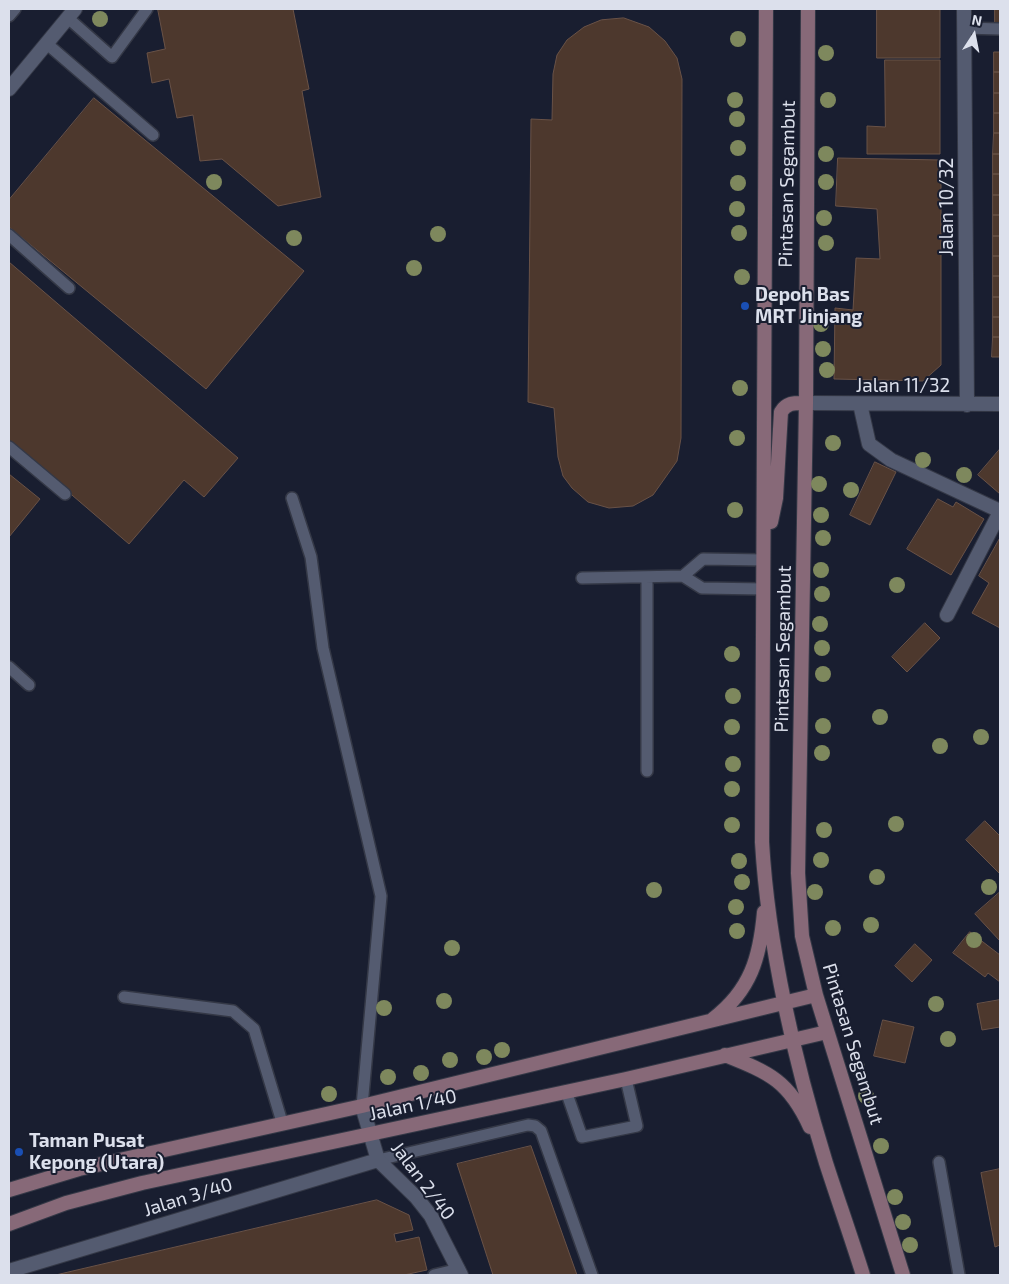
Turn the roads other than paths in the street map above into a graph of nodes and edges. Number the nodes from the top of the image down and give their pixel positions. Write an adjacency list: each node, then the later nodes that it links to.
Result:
1 (16, 9): 7 (lane)
2 (147, 9): 6 (lane)
3 (766, 9): 23 (main road, Pintasan Segambut)
4 (808, 9): 15 (main road, Pintasan Segambut)
5 (964, 9): 8 (street, Jalan 10/32)
6 (71, 13): 10 (street)
7 (9, 16)
8 (964, 28): 9 (lane); 18 (street, Jalan 10/32)
9 (1000, 29)
10 (46, 43): 11 (street); 12 (lane)
11 (9, 89)
12 (153, 135)
13 (9, 235): 14 (lane)
14 (69, 288)
15 (806, 403): 16 (street, Jalan 11/32); 23 (main road); 33 (main road, Pintasan Segambut)
16 (860, 404): 18 (street, Jalan 11/32); 22 (street)
17 (1000, 404): 18 (street, Jalan 11/32)
18 (967, 405)
19 (9, 447): 20 (lane)
20 (65, 494)
21 (292, 498): 42 (lane)
22 (1000, 511): 28 (street)
23 (764, 555): 24 (lane); 27 (main road, Pintasan Segambut)
24 (684, 576): 25 (lane); 27 (lane)
25 (647, 577): 26 (lane); 31 (lane)
26 (582, 578)
27 (764, 588): 32 (main road, Pintasan Segambut)
28 (946, 615)
29 (9, 667): 30 (lane)
30 (29, 685)
31 (647, 771)
32 (765, 896): 35 (main road, Pintasan Segambut); 36 (main road)
33 (816, 995): 35 (main road, Jalan 1/40); 37 (main road, Pintasan Segambut)
34 (124, 997): 43 (lane)
35 (786, 1003): 36 (main road, Jalan 1/40); 38 (main road, Pintasan Segambut)
36 (708, 1022): 42 (main road, Jalan 1/40)
37 (827, 1032): 38 (main road, Jalan 1/40); 55 (main road, Pintasan Segambut)
38 (794, 1039): 39 (main road, Jalan 1/40); 46 (main road, Pintasan Segambut)
39 (725, 1055): 40 (main road, Jalan 1/40); 46 (main road)
40 (626, 1079): 41 (main road, Jalan 1/40); 41 (lane)
41 (566, 1091): 44 (main road, Jalan 1/40)
42 (362, 1106): 43 (main road, Jalan 1/40); 44 (street, Jalan 2/40)
43 (282, 1122): 48 (main road, Jalan 1/40)
44 (370, 1134): 45 (street, Jalan 2/40); 49 (main road, Jalan 1/40)
45 (378, 1160): 50 (street, Jalan 3/40); 51 (street, Jalan 2/40); 53 (lane)
46 (826, 1162): 54 (main road, Pintasan Segambut)
47 (939, 1162): 56 (lane)
48 (9, 1190)
49 (9, 1224)
50 (14, 1271)
51 (460, 1272): 52 (lane)
52 (434, 1275)
53 (592, 1275)
54 (863, 1275)
55 (903, 1275)
56 (959, 1275)

